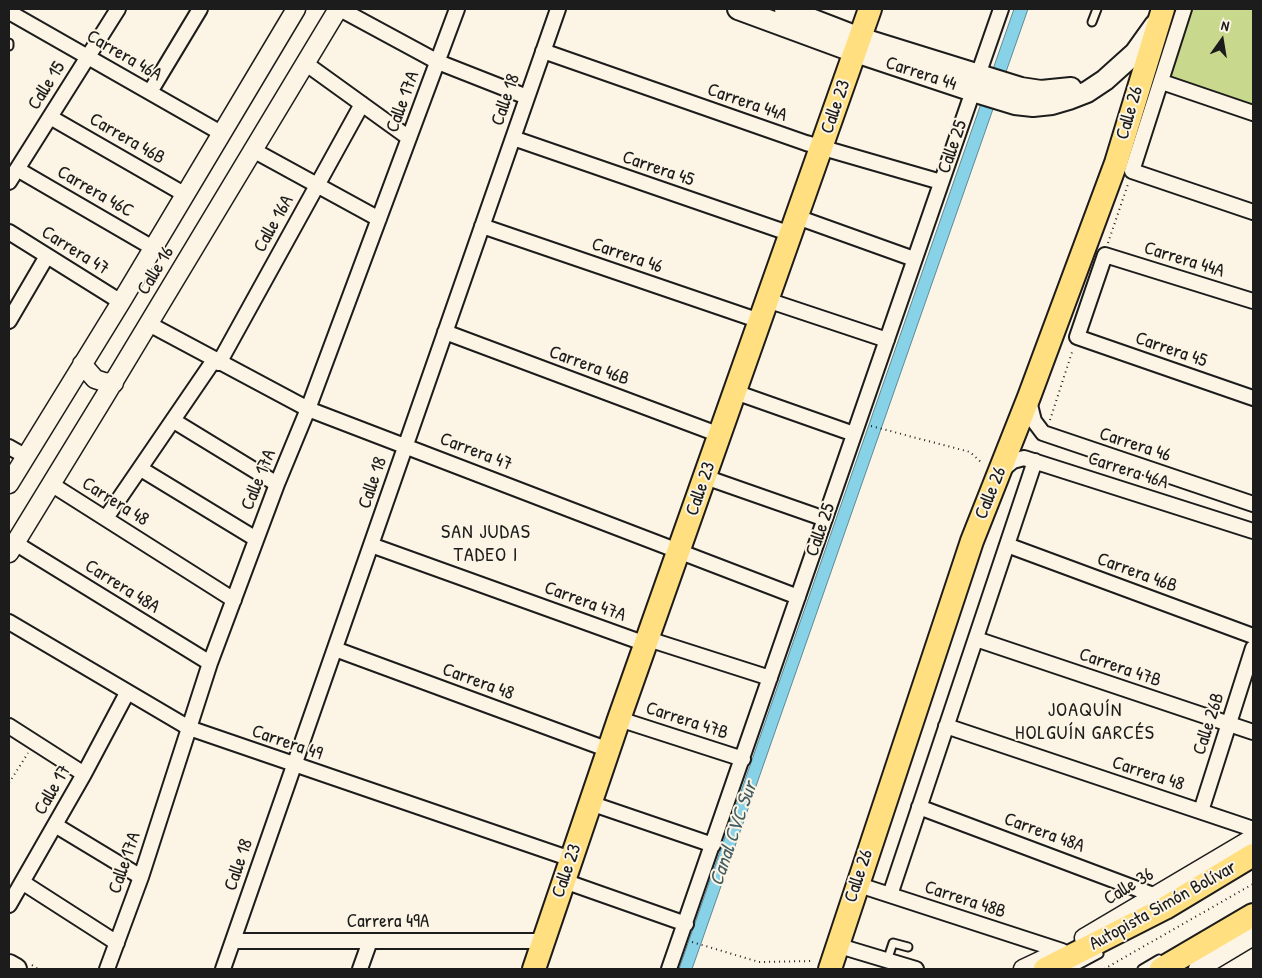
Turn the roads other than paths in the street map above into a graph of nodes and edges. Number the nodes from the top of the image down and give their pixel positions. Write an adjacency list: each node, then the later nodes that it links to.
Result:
1 (118, 9): 18 (street, Calle 15)
2 (200, 9): 23 (street)
3 (296, 9): 28 (street, Calle 16)
4 (339, 9): 19 (street); 20 (street, Calle 16)
5 (457, 9): 19 (street, Calle 17A)
6 (558, 9): 17 (street, Calle 18)
7 (738, 9): 16 (main road, Carrera 44)
8 (785, 9): 16 (main road, Carrera 44)
9 (870, 9): 16 (main road, Calle 23)
10 (1001, 9): 22 (street, Calle 25)
11 (1096, 9): 15 (lane)
12 (1184, 9): 21 (street, Calle 26)
13 (9, 12): 18 (street, Carrera 46A)
14 (1161, 14): 22 (main road, Carrera 44); 58 (main road, Calle 26)
15 (1092, 22)
16 (858, 45): 22 (main road, Carrera 44); 31 (main road, Calle 23)
17 (543, 51): 24 (street, Calle 18); 31 (street, Carrera 44A)
18 (88, 57): 23 (street, Carrera 46A); 27 (street, Calle 15)
19 (438, 62): 24 (street); 29 (street, Calle 17A)
20 (305, 63): 25 (street); 32 (street, Calle 16)
21 (1162, 82): 26 (street); 38 (street, Calle 26)
22 (979, 84): 35 (street, Calle 25)
23 (150, 92): 28 (street, Carrera 46A)
24 (527, 97): 30 (street, Calle 18)
25 (362, 104): 29 (street); 36 (street, Calle 16A)
26 (1253, 113)
27 (50, 117): 33 (street, Calle 15); 37 (street, Carrera 46B)
28 (221, 133): 37 (street, Calle 16)
29 (409, 138): 39 (street, Calle 17A)
30 (513, 138): 40 (street, Calle 18); 41 (street, Carrera 45)
31 (821, 148): 35 (street, Carrera 44A); 41 (main road, Calle 23)
32 (253, 150): 36 (street); 50 (street, Calle 16)
33 (17, 169): 34 (street, Calle 15); 43 (street, Carrera 46C)
34 (9, 182)
35 (941, 182): 45 (street, Calle 25)
36 (317, 185): 39 (street); 54 (street, Calle 16A)
37 (184, 194): 43 (street, Calle 16)
38 (1253, 212)
39 (379, 219): 60 (street, Calle 17A)
40 (482, 226): 48 (street, Carrera 46); 51 (street, Calle 18)
41 (794, 226): 45 (street, Carrera 45); 48 (main road, Calle 23)
42 (9, 232): 44 (street, Carrera 47)
43 (153, 248): 47 (street, Calle 16)
44 (47, 256): 47 (street, Carrera 47); 49 (street)
45 (914, 259): 53 (street, Calle 25)
46 (1253, 301): 52 (street, Carrera 44A)
47 (121, 302): 55 (street, Calle 16)
48 (764, 310): 53 (street, Carrera 46); 57 (main road, Calle 23)
49 (9, 321)
50 (149, 324): 54 (street, Carrera 47); 56 (street, Calle 16)
51 (445, 332): 63 (street, Carrera 46B); 64 (street, Calle 18)
52 (1077, 337): 59 (street, Carrera 45)
53 (887, 340): 62 (street, Calle 25)
54 (216, 361): 60 (street, Carrera 47); 61 (street, Calle 16A)
55 (78, 371): 56 (street); 66 (street, Calle 16)
56 (110, 389): 72 (street, Calle 16)
57 (735, 392): 62 (street); 63 (main road, Calle 23)
58 (1029, 397): 70 (main road, Calle 26); 74 (street, Carrera 46)
59 (1253, 398)
60 (308, 409): 64 (street, Carrera 47); 73 (street, Calle 17A)
61 (174, 421): 68 (street, Calle 16A); 73 (street)
62 (858, 429): 76 (street, Calle 25)
63 (720, 435): 69 (main road, Calle 23)
64 (406, 445): 79 (street, Calle 18); 82 (street, Carrera 47)
65 (9, 446): 66 (street)
66 (25, 456): 71 (street, Calle 16)
67 (1035, 462): 70 (street, Carrera 46A); 77 (street, Carrera 46A); 80 (street, Calle 26)
68 (141, 469): 75 (street, Calle 16A); 78 (street)
69 (705, 477): 76 (street); 82 (main road, Calle 23)
70 (998, 477): 116 (main road, Calle 26)
71 (9, 484)
72 (51, 484): 75 (street, Carrera 48); 81 (street, Calle 16)
73 (277, 484): 78 (street, Calle 17A)
74 (1253, 504)
75 (106, 518): 84 (street, Carrera 48)
76 (825, 519): 83 (street, Calle 25)
77 (1253, 531)
78 (256, 539): 84 (street, Calle 17A)
79 (371, 545): 88 (street, Carrera 47A); 90 (street, Calle 18)
80 (1007, 545): 86 (street, Carrera 46B); 87 (street, Calle 26)
81 (12, 548): 91 (street, Carrera 48A)
82 (679, 550): 83 (street, Carrera 47); 88 (main road, Calle 23)
83 (798, 597): 92 (street, Calle 25)
84 (234, 600): 91 (street, Calle 17A)
85 (9, 622): 93 (street, Carrera 49)
86 (1253, 636)
87 (976, 639): 95 (street, Carrera 47B); 97 (street, Calle 26)
88 (647, 641): 92 (street, Carrera 47A); 94 (main road, Calle 23)
89 (1253, 648): 95 (street, Calle 26B)
90 (334, 649): 100 (street, Carrera 48); 102 (street, Calle 18)
91 (210, 663): 98 (street, Calle 17A)
92 (770, 678): 101 (street, Calle 25)
93 (127, 693): 98 (street, Carrera 49); 103 (street, Calle 17)
94 (619, 719): 100 (main road, Calle 23); 101 (street, Carrera 47B)
95 (1229, 724): 99 (street, Carrera 47B); 106 (street, Calle 26B)
96 (9, 726): 103 (street)
97 (946, 726): 105 (street, Calle 26); 106 (street, Carrera 48)
98 (189, 728): 102 (street, Carrera 49); 113 (street, Calle 17A)
99 (1253, 732)
100 (608, 750): 104 (main road, Calle 23)
101 (743, 759): 110 (street, Calle 25)
102 (294, 766): 112 (street, Carrera 49); 123 (street, Calle 18)
103 (84, 774): 107 (street, Calle 17)
104 (590, 803): 110 (street); 112 (main road, Calle 23)
105 (919, 807): 117 (street, Calle 26); 118 (street, Carrera 48A)
106 (1201, 811): 108 (street, Carrera 48)
107 (55, 825): 113 (street); 115 (street, Calle 17)
108 (1253, 829)
109 (1253, 838): 118 (street, Calle 36)
110 (713, 845): 121 (street, Calle 25)
111 (1253, 855): 143 (main road, Autopista Simón Bolívar)
112 (571, 859): 114 (main road, Calle 23)
113 (141, 876): 126 (street, Calle 17A)
114 (564, 881): 121 (street); 125 (main road, Calle 23)
115 (22, 882): 119 (street, Calle 17); 126 (street)
116 (856, 884): 117 (street, Carrera 48B); 130 (main road, Calle 26)
117 (890, 895): 128 (street, Carrera 48B)
118 (1156, 896): 128 (street, Calle 36)
119 (9, 905)
120 (1253, 915): 132 (main road)
121 (686, 924): 140 (street, Calle 25)
122 (1253, 936): 134 (street)
123 (233, 941): 124 (street, Carrera 49A); 137 (street, Calle 18)
124 (370, 941): 125 (street, Carrera 49A); 138 (street)
125 (544, 941): 139 (main road, Calle 23)
126 (117, 943): 136 (street, Calle 17A)
127 (908, 948): 131 (lane)
128 (1062, 951): 142 (street, Calle 36)
129 (1105, 951): 144 (lane)
130 (833, 958): 131 (street)
131 (887, 960): 141 (street)
132 (1163, 962): 145 (lane)
133 (9, 965): 135 (main road)
134 (1203, 968)
135 (16, 969)
136 (107, 969)
137 (223, 969)
138 (360, 969)
139 (534, 969)
140 (669, 969)
141 (916, 969)
142 (1023, 969)
143 (1045, 969)
144 (1071, 969)
145 (1142, 969)

